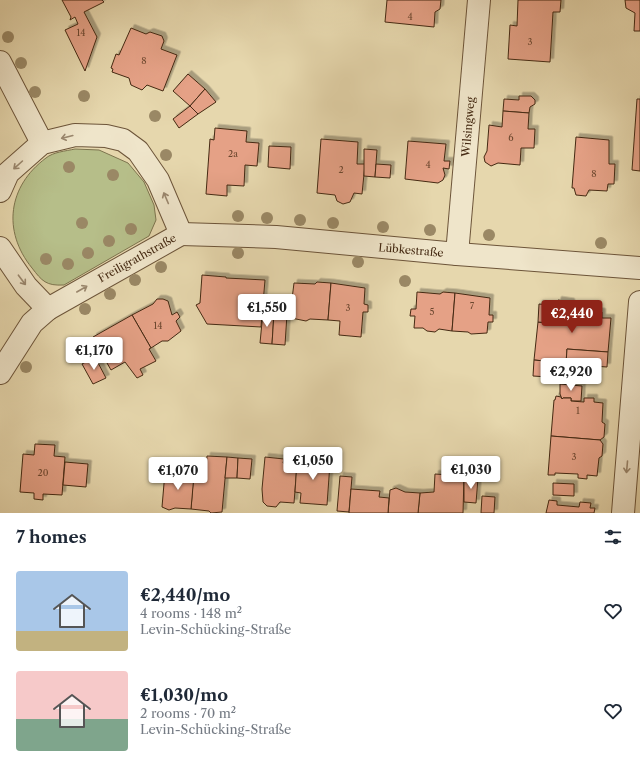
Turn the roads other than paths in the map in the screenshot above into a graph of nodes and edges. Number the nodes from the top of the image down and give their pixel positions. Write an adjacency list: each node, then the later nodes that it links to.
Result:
1 (479, 0): 7 (street, Wilsingweg)
2 (0, 62): 3 (street)
3 (42, 143): 4 (street, Freiligrathstraße, one-way to 4); 5 (street, Freiligrathstraße, one-way to 3)
4 (0, 191)
5 (181, 234): 7 (street, Lübkestraße); 10 (street, Freiligrathstraße, one-way to 5)
6 (0, 248): 10 (street, one-way to 10)
7 (457, 254): 8 (street, Lübkestraße)
8 (640, 268)
9 (640, 302): 12 (street, one-way to 12)
10 (48, 309): 11 (street, Freiligrathstraße)
11 (0, 373)
12 (623, 513)

